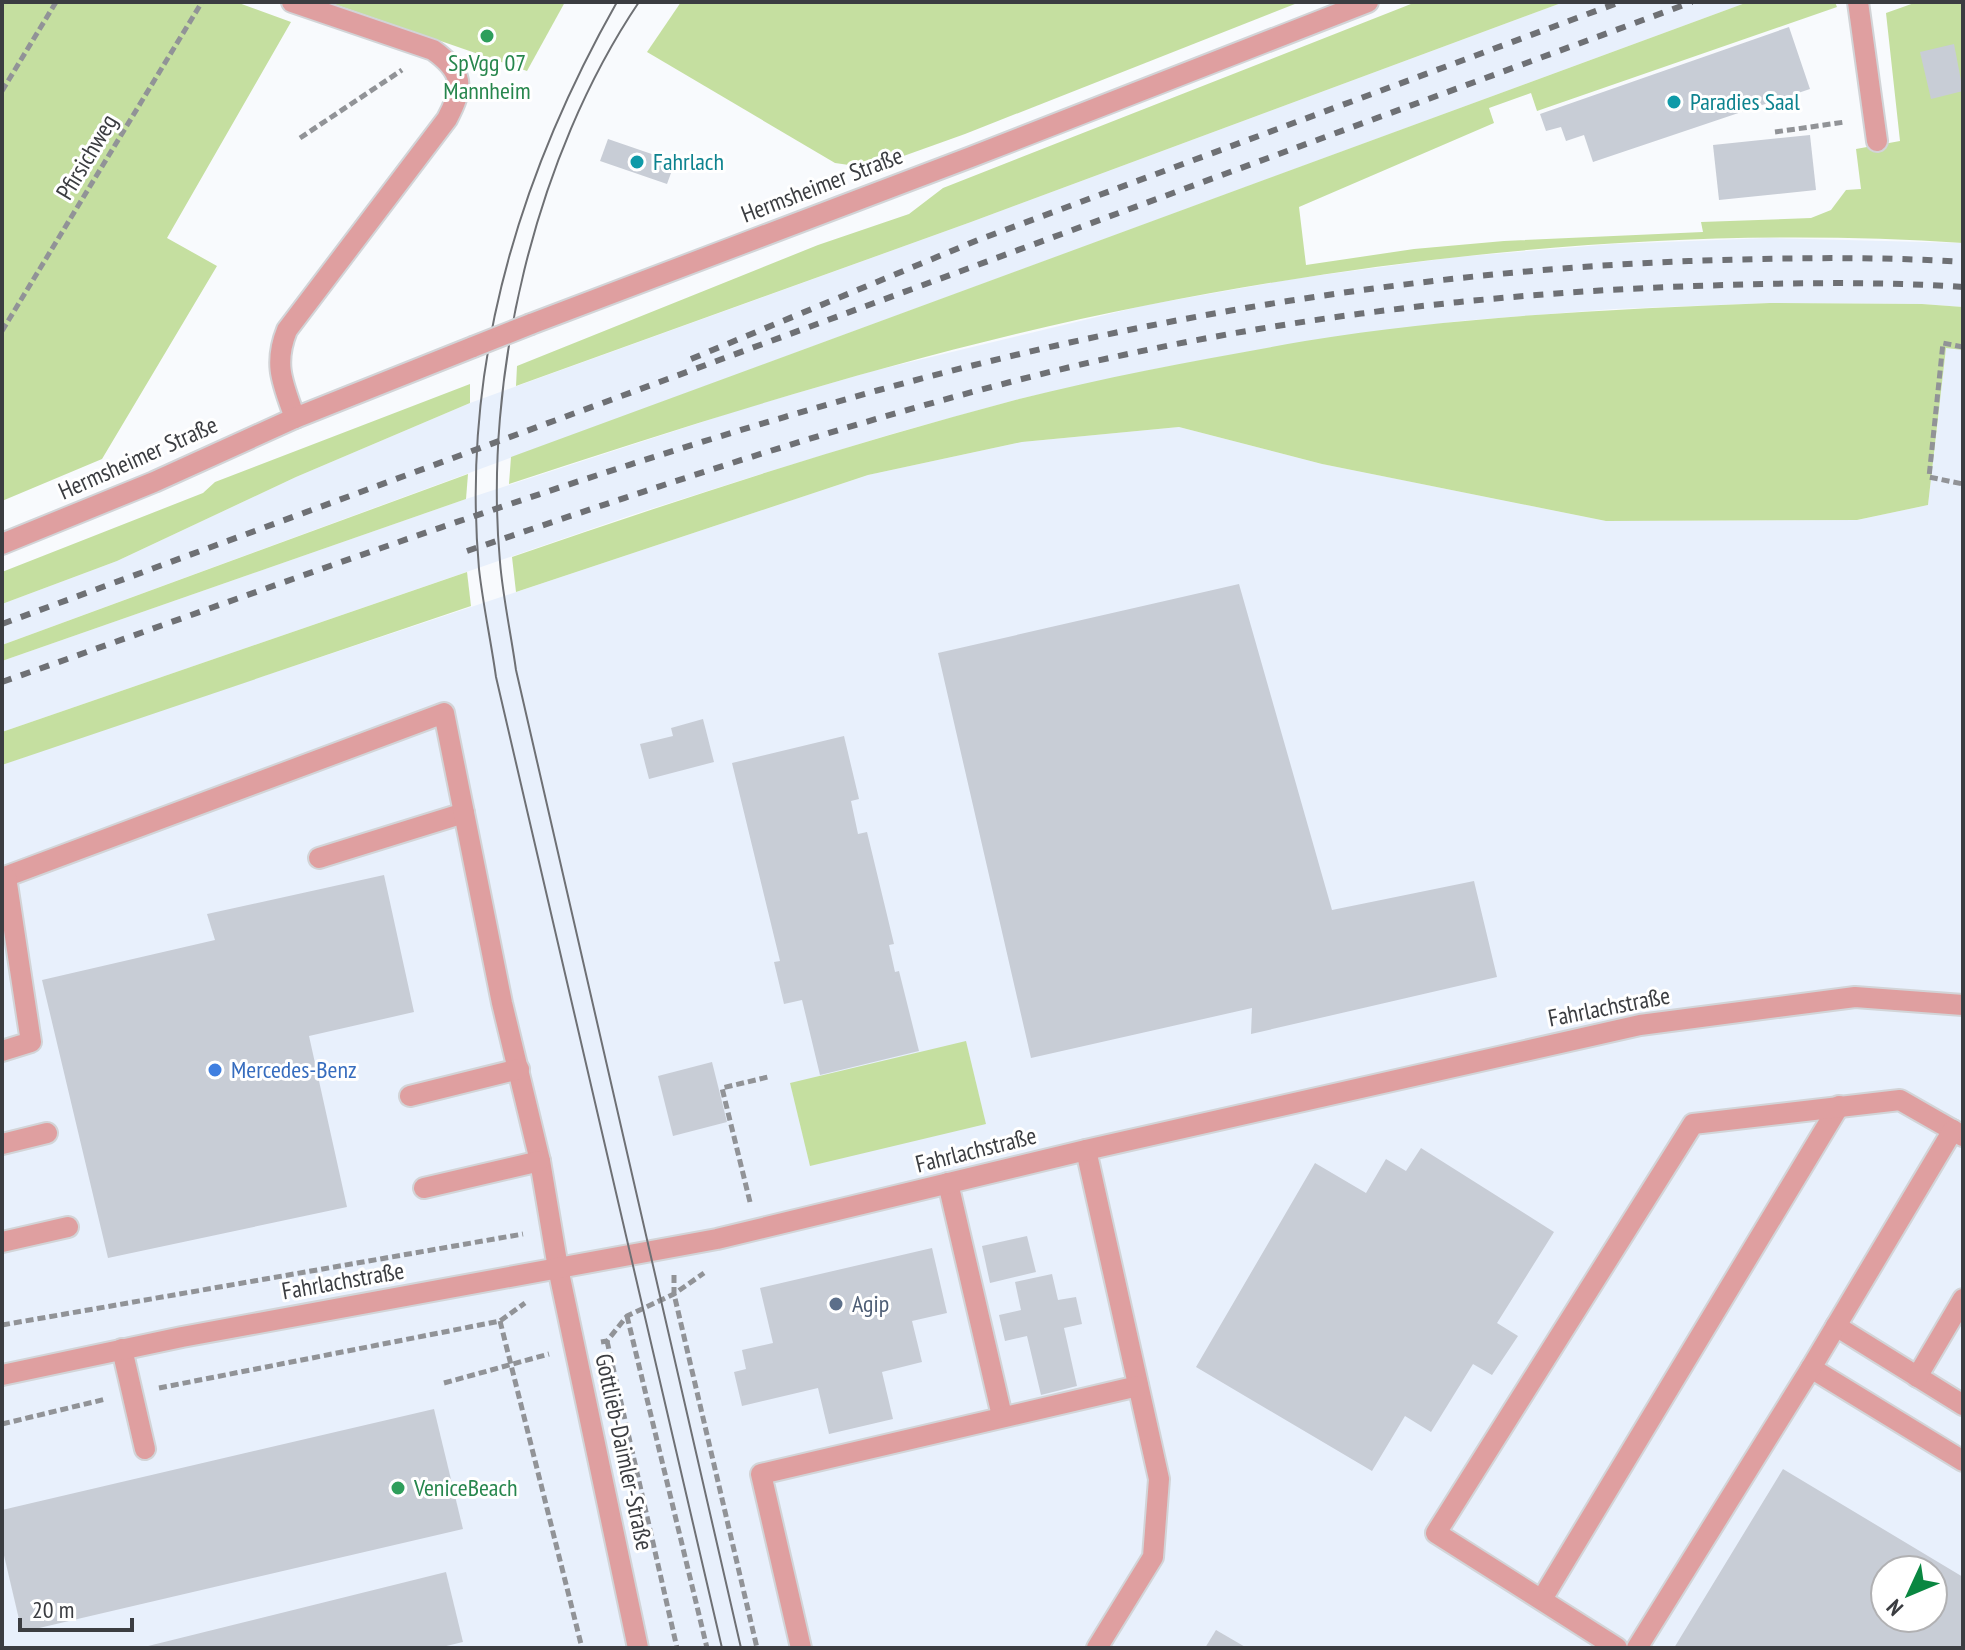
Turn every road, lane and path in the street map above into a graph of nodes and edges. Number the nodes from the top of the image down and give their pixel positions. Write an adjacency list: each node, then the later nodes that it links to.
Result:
1 (56, 2): 7 (path)
2 (202, 2): 12 (path, Pfirsichweg)
3 (292, 2): 6 (street)
4 (1368, 2): 14 (street, Hermsheimer Straße, bridge)
5 (1865, 4): 8 (street)
6 (433, 50): 10 (path); 14 (street)
7 (2, 91)
8 (1874, 119): 9 (path); 11 (street)
9 (1775, 132)
10 (300, 138)
11 (1877, 141)
12 (2, 331)
13 (1963, 347): 15 (path)
14 (295, 418): 16 (street, Hermsheimer Straße)
15 (1963, 484)
16 (2, 544)
17 (464, 813): 18 (street); 19 (street, Gottlieb-Daimler-Straße); 22 (street, Gottlieb-Daimler-Straße)
18 (319, 858)
19 (4, 878): 21 (street)
20 (1963, 1005): 29 (street, Fahrlachstraße)
21 (2, 1051)
22 (519, 1069): 24 (street); 30 (street, Gottlieb-Daimler-Straße)
23 (768, 1077): 35 (path)
24 (410, 1096)
25 (1839, 1106): 27 (street); 56 (street); 56 (street)
26 (47, 1133): 28 (street)
27 (1958, 1133): 42 (street)
28 (2, 1144)
29 (1086, 1150): 31 (street, Fahrlachstraße); 49 (street)
30 (540, 1161): 32 (street); 34 (street, Gottlieb-Daimler-Straße)
31 (948, 1183): 35 (street, Fahrlachstraße); 52 (street)
32 (424, 1188)
33 (68, 1227): 36 (street)
34 (552, 1229): 37 (street, Gottlieb-Daimler-Straße); 41 (path)
35 (757, 1230): 37 (street, Fahrlachstraße)
36 (2, 1242)
37 (558, 1268): 40 (path); 43 (street, Fahrlachstraße); 58 (street, Gottlieb-Daimler-Straße)
38 (1963, 1299): 47 (street)
39 (627, 1316): 59 (path); 60 (path); 61 (path)
40 (500, 1321): 44 (path); 50 (path)
41 (2, 1325)
42 (1836, 1326): 45 (street); 47 (street)
43 (122, 1349): 46 (street, Fahrlachstraße); 50 (street)
44 (511, 1363): 48 (path); 57 (path)
45 (1811, 1368): 55 (street); 65 (street)
46 (2, 1375)
47 (1917, 1377): 51 (street)
48 (444, 1383)
49 (1138, 1386): 52 (street); 63 (street)
50 (132, 1393): 53 (path); 54 (street)
51 (1963, 1405)
52 (1002, 1416): 62 (street)
53 (2, 1424)
54 (145, 1449)
55 (1963, 1461)
56 (1542, 1599): 64 (street)
57 (582, 1648)
58 (638, 1648)
59 (677, 1648)
60 (707, 1648)
61 (757, 1648)
62 (801, 1648)
63 (1097, 1648)
64 (1617, 1648)
65 (1637, 1648)

